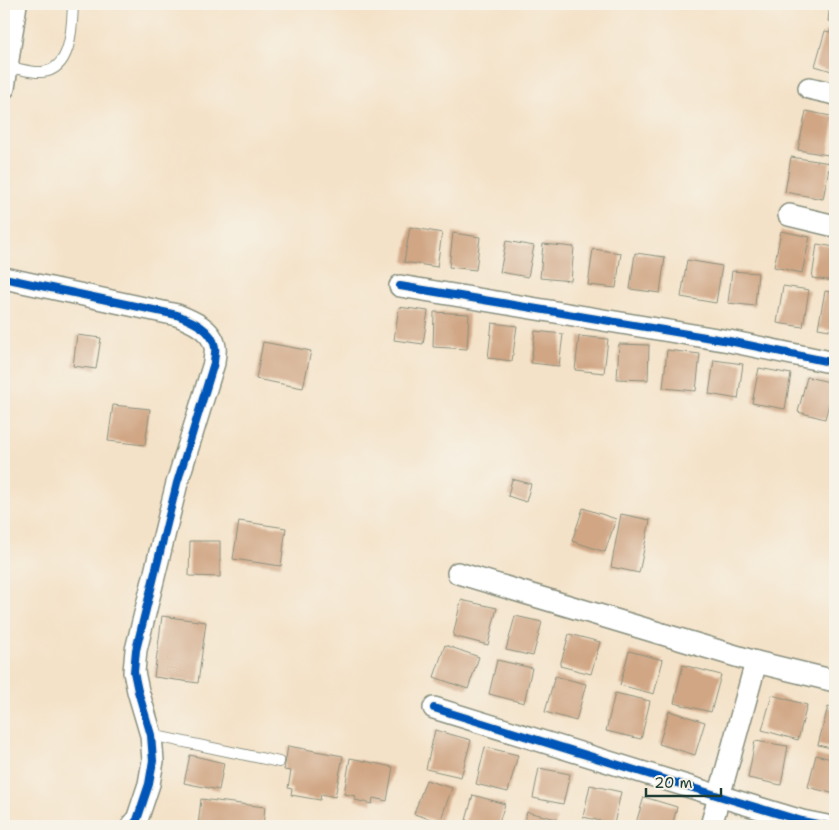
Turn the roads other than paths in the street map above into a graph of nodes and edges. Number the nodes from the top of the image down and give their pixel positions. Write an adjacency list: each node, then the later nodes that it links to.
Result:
1 (16, 4): 3 (street)
2 (73, 4): 3 (lane)
3 (7, 67): 4 (street)
4 (4, 88)
5 (809, 88): 6 (street)
6 (835, 94)
7 (789, 215): 8 (street)
8 (835, 226)
9 (4, 278): 16 (street)
10 (400, 286): 11 (street)
11 (835, 363)
12 (458, 573): 13 (street)
13 (756, 662): 14 (street); 18 (street)
14 (835, 681)
15 (434, 708): 18 (street)
16 (151, 735): 17 (lane); 19 (street)
17 (279, 762)
18 (719, 796): 20 (street); 21 (street)
19 (132, 826)
20 (711, 826)
21 (827, 826)

